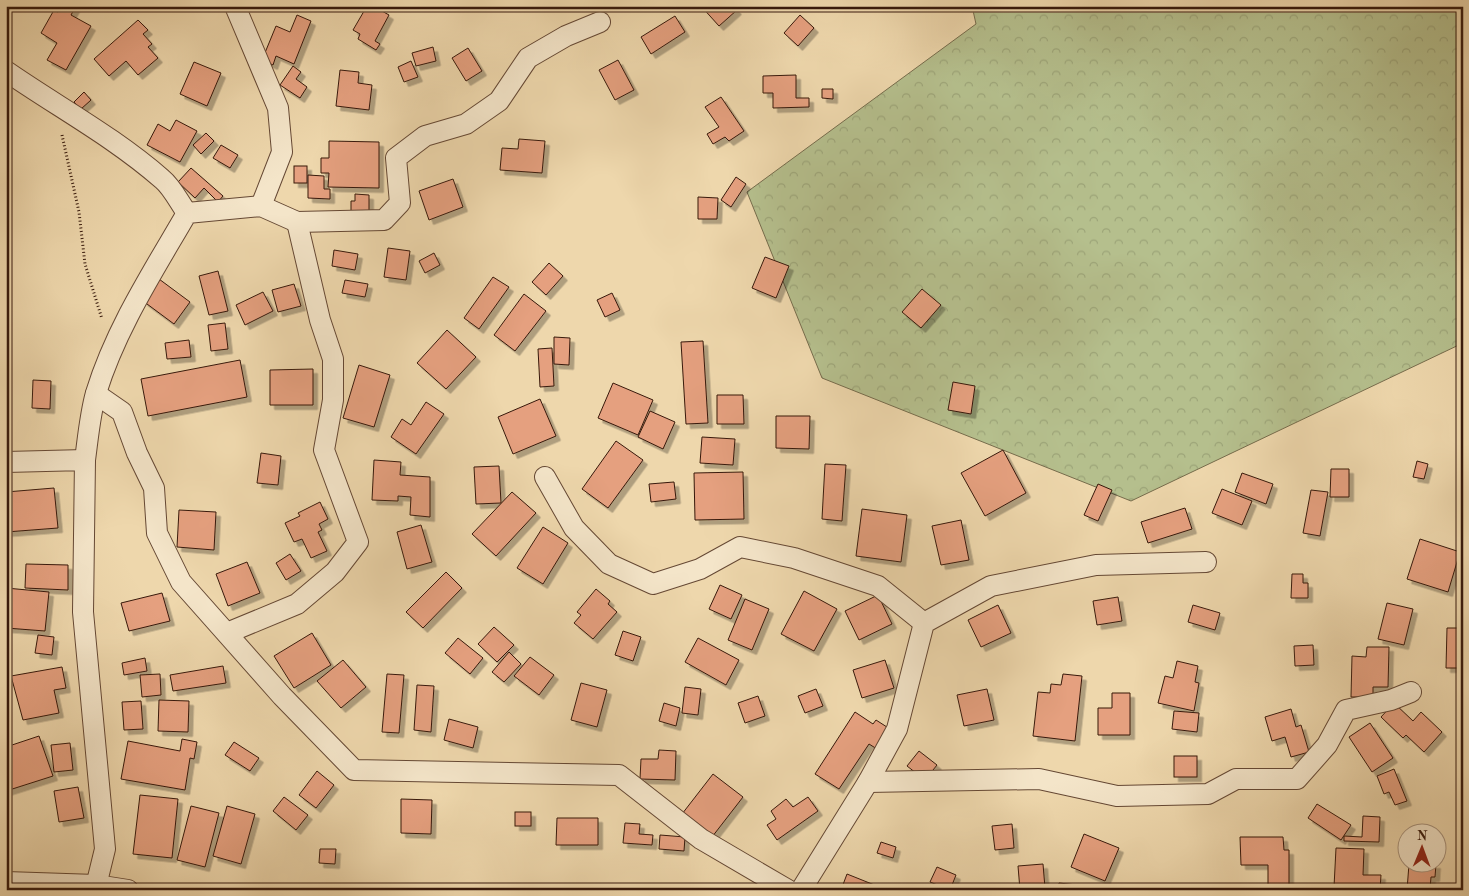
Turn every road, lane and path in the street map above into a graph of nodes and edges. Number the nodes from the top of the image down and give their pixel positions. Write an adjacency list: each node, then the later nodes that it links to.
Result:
1 (235, 6): 5 (street)
2 (600, 22): 7 (street)
3 (6, 71): 4 (street)
4 (55, 105): 6 (street); 8 (path)
5 (261, 206): 6 (street); 7 (street)
6 (187, 212): 8 (street)
7 (297, 222): 15 (street)
8 (112, 351): 9 (street)
9 (96, 394): 10 (street); 15 (street)
10 (85, 460): 11 (street); 19 (street)
11 (6, 462)
12 (545, 477): 14 (street)
13 (1206, 562): 14 (street)
14 (924, 624): 17 (street)
15 (227, 633): 21 (street)
16 (1411, 692): 17 (street)
17 (868, 782): 22 (street)
18 (6, 882): 19 (street)
19 (96, 887): 20 (street)
20 (128, 890)
21 (788, 890)
22 (801, 890)

